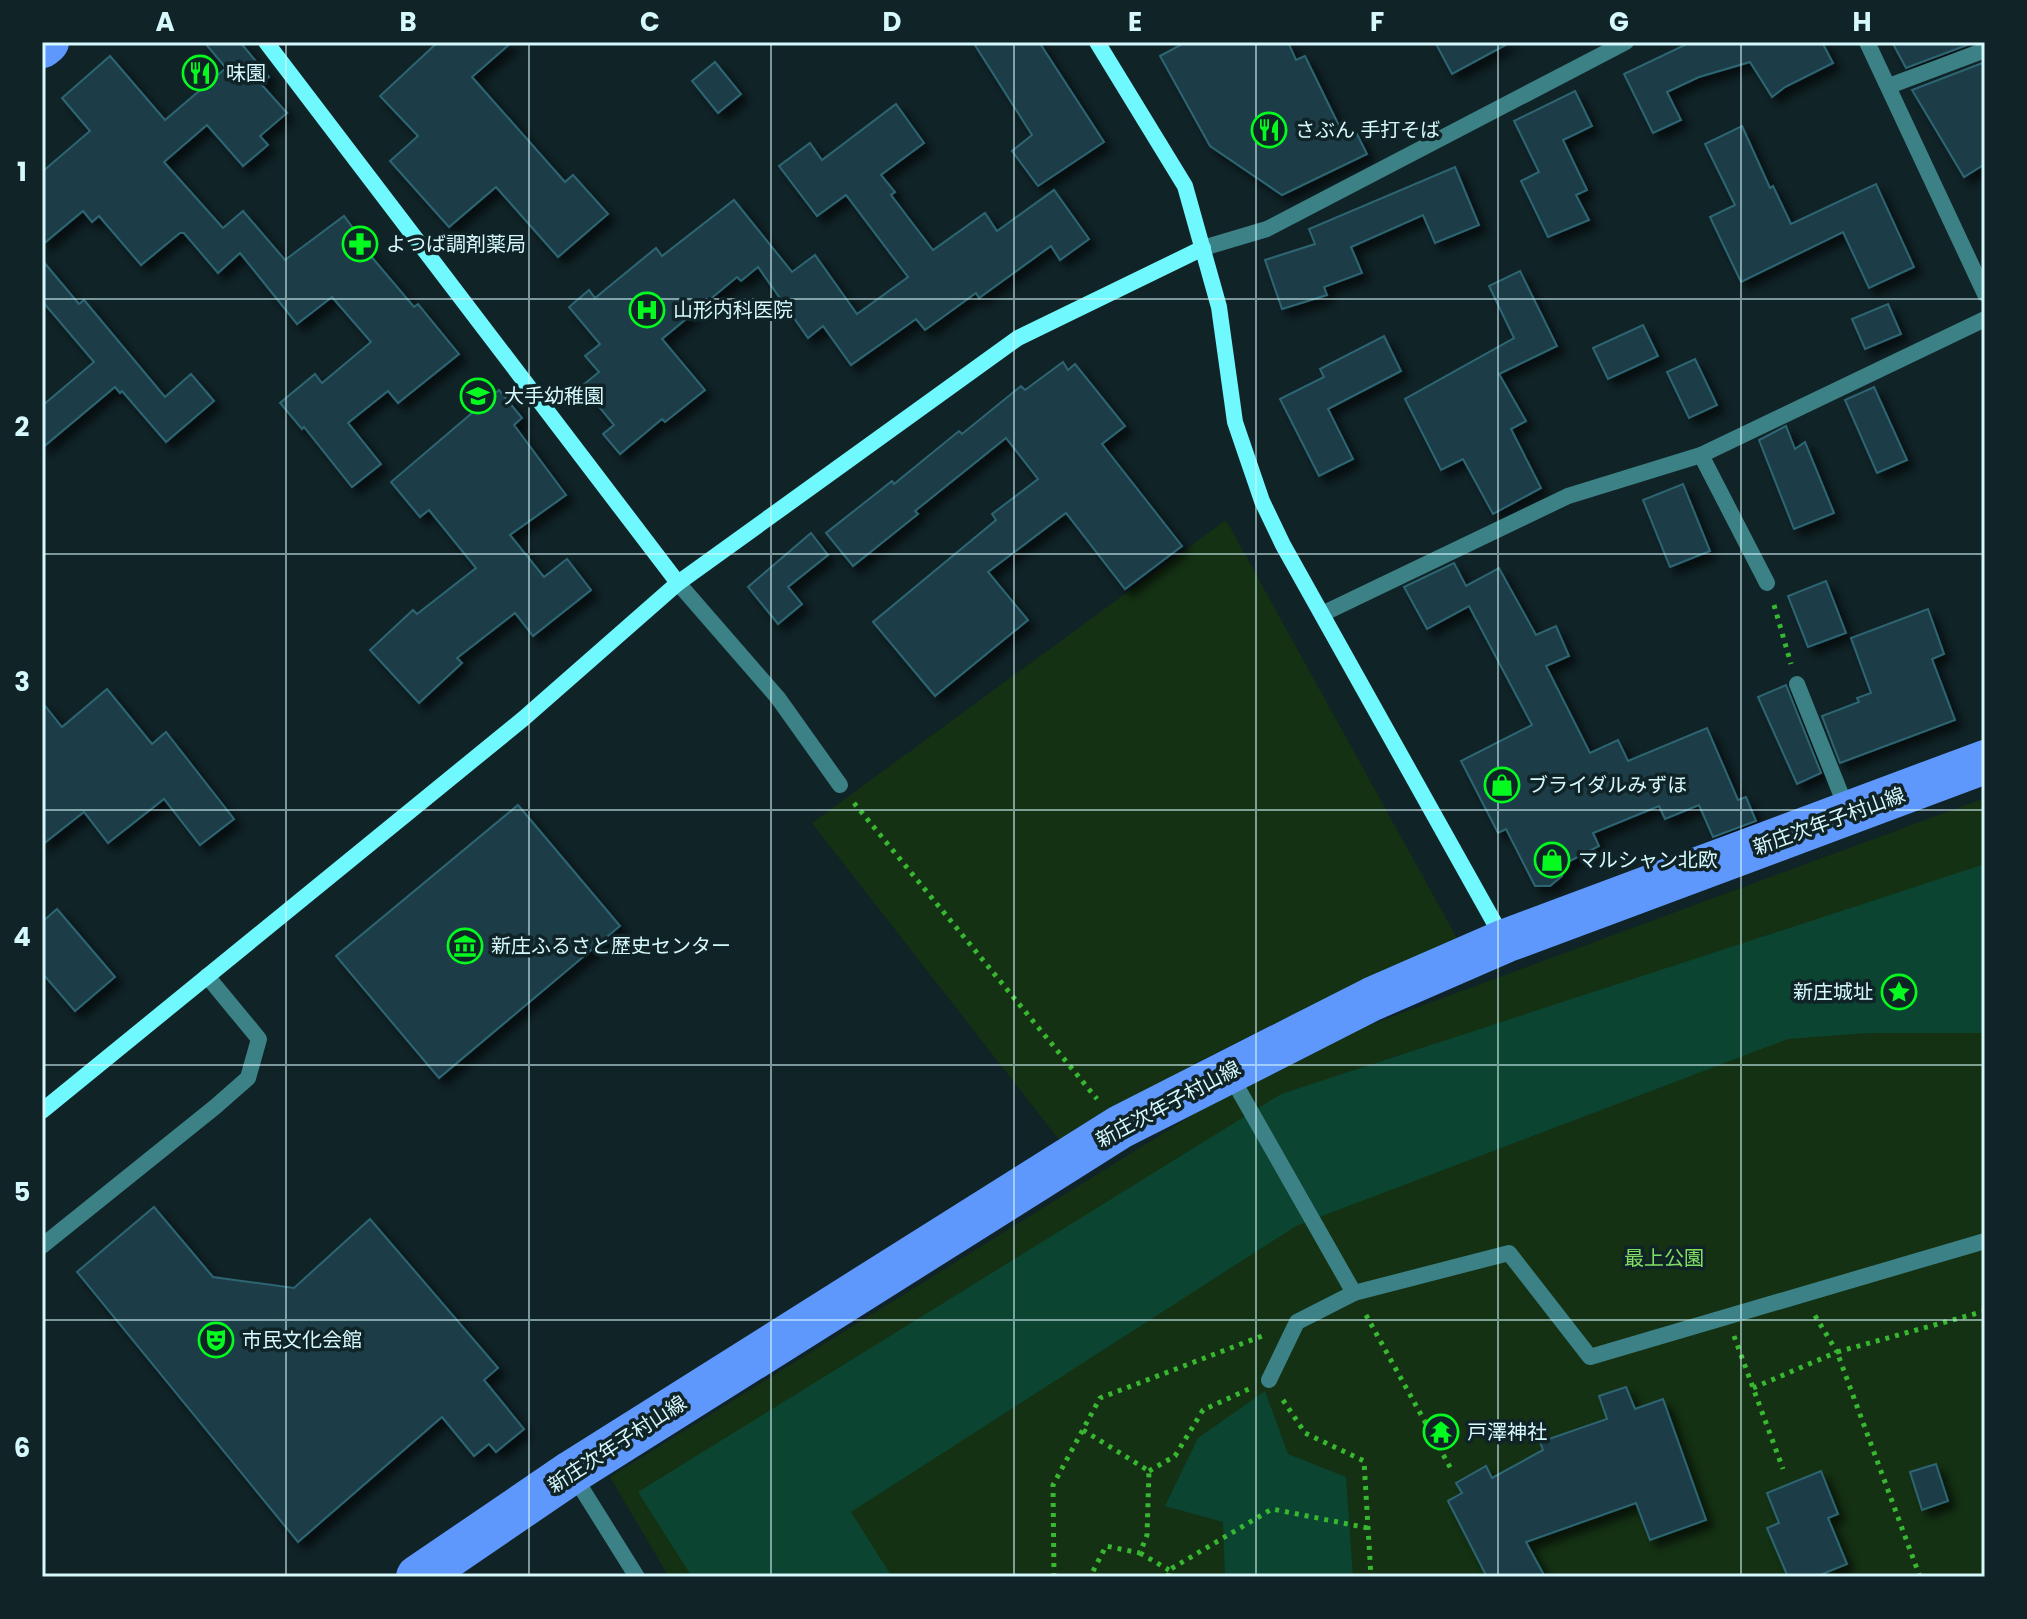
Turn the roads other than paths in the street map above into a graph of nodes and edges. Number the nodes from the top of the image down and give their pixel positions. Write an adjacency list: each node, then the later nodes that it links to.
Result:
1 (266, 42): 11 (street)
2 (1097, 42): 7 (street)
3 (1626, 42): 7 (street)
4 (1867, 42): 6 (street)
5 (1985, 50): 6 (street)
6 (1889, 86): 8 (street)
7 (1203, 248): 11 (street); 13 (street)
8 (1985, 294)
9 (1985, 319): 10 (street)
10 (1701, 455): 12 (street); 13 (street)
11 (678, 583): 16 (street); 19 (street)
12 (1767, 583)
13 (1322, 614): 18 (street)
14 (1797, 684): 17 (street)
15 (1985, 762): 17 (main road, 新庄次年子村山線)
16 (840, 785)
17 (1849, 813): 18 (main road, 新庄次年子村山線)
18 (1505, 941): 20 (main road, 新庄次年子村山線)
19 (207, 976): 21 (street); 23 (street)
20 (1229, 1072): 24 (street); 26 (main road, 新庄次年子村山線)
21 (42, 1111)
22 (1985, 1241): 24 (street)
23 (42, 1246)
24 (1354, 1293): 25 (street)
25 (1269, 1380)
26 (572, 1472): 27 (main road, 新庄次年子村山線); 28 (street)
27 (418, 1577)
28 (637, 1577)

